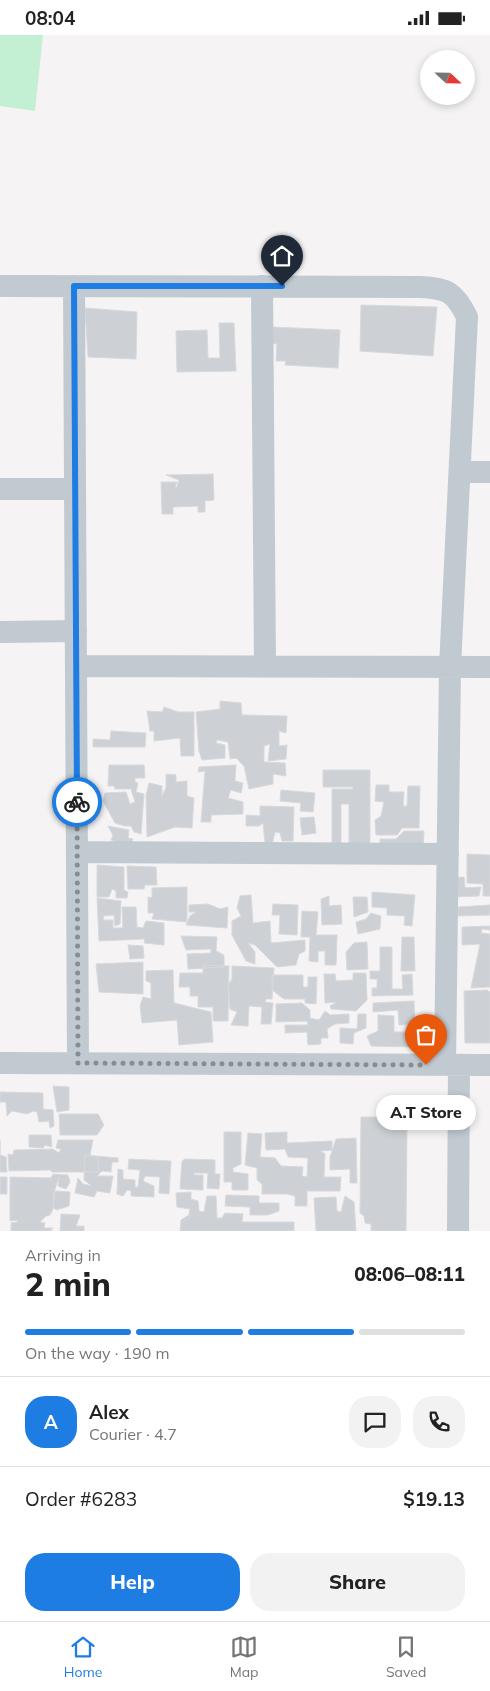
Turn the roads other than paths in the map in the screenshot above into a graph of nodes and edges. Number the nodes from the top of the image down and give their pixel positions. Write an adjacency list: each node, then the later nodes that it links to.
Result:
1 (0, 286): 2 (street)
2 (74, 286): 3 (street); 7 (street)
3 (262, 286): 4 (street); 11 (street)
4 (460, 472): 5 (street); 12 (street)
5 (490, 472)
6 (0, 489): 7 (street)
7 (75, 489): 8 (street)
8 (76, 631): 9 (street); 10 (street)
9 (0, 632)
10 (76, 666): 11 (street); 14 (street)
11 (265, 667): 12 (street)
12 (450, 667): 13 (street); 15 (street)
13 (490, 667)
14 (77, 852): 15 (street); 17 (street)
15 (448, 854): 18 (street)
16 (0, 1063): 17 (street)
17 (78, 1063): 18 (street)
18 (452, 1065): 19 (street); 20 (street)
19 (490, 1065)
20 (458, 1231)

